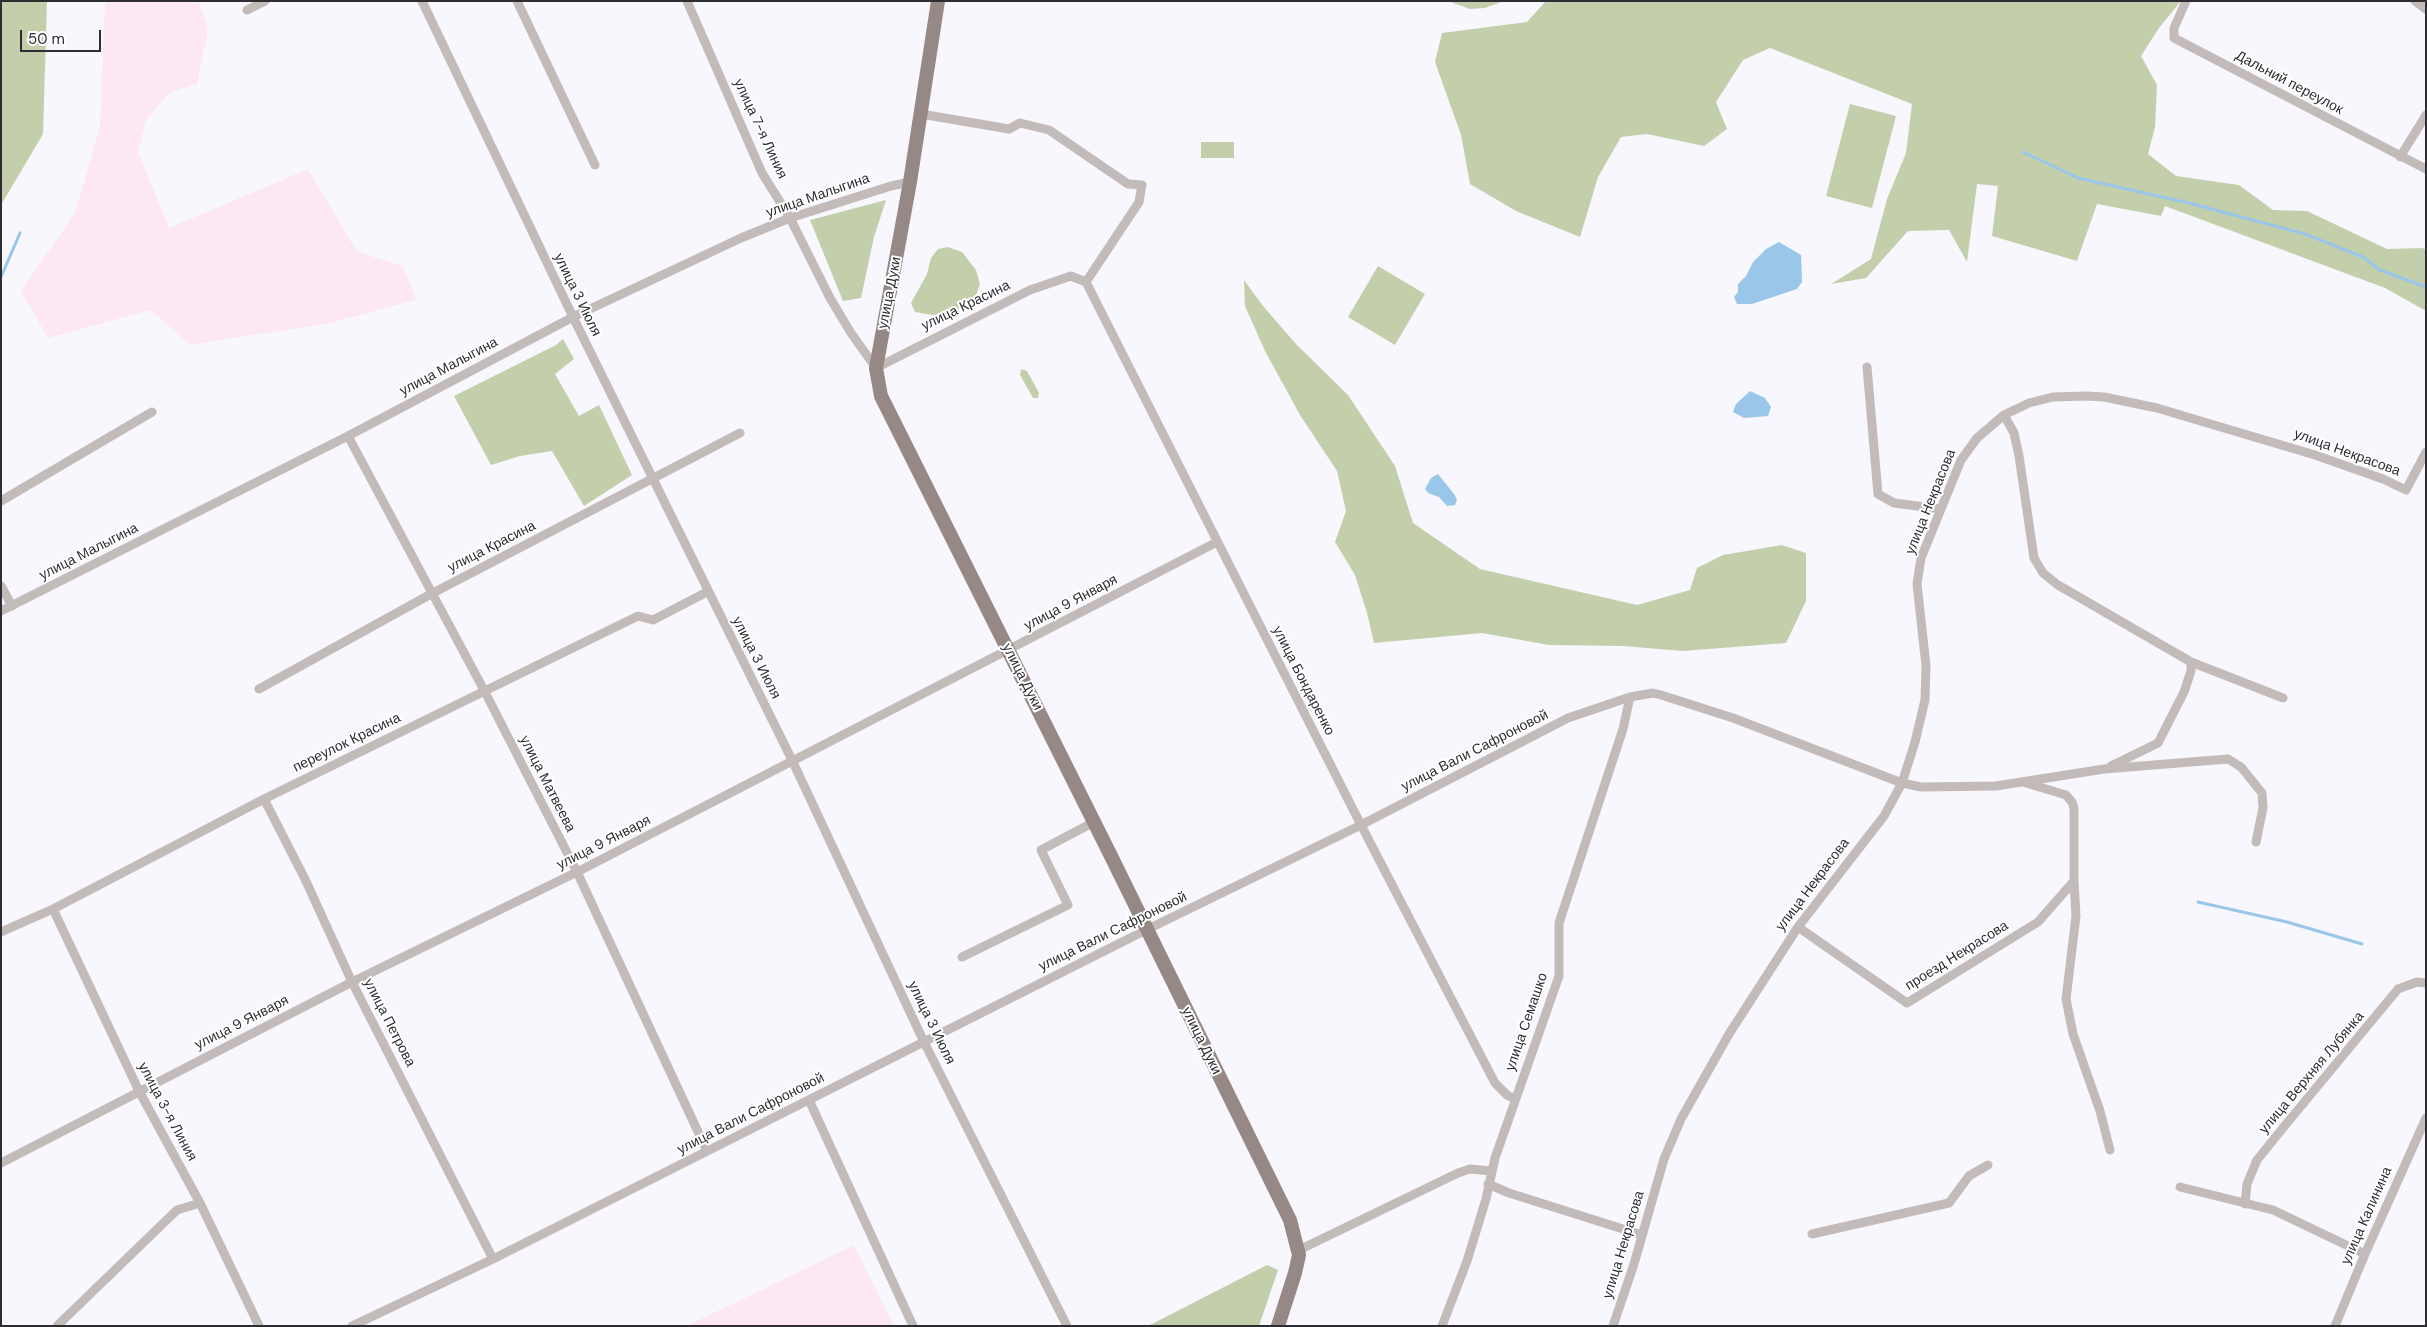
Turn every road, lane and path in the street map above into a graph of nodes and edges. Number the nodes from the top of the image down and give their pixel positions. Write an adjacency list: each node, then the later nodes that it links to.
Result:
1 (265, 1): 9 (street)
2 (422, 1): 18 (street, улица 3 Июля)
3 (517, 1): 13 (street)
4 (687, 1): 16 (street, улица 7-я Линия)
5 (938, 1): 10 (main road, улица Дуки)
6 (2186, 1): 12 (street, Дальний переулок)
7 (2415, 1): 8 (street)
8 (2426, 9)
9 (247, 10)
10 (921, 114): 15 (main road, улица Дуки); 17 (street)
11 (2426, 115): 12 (street)
12 (2400, 157): 14 (street, Дальний переулок)
13 (595, 165)
14 (2426, 169)
15 (910, 182): 16 (street, улица Малыгина); 20 (main road, улица Дуки)
16 (790, 218): 18 (street, улица Малыгина); 20 (street, улица 7-я Линия)
17 (1086, 282): 20 (street, улица Красина); 29 (street, улица Бондаренко)
18 (573, 317): 24 (street, улица Малыгина); 26 (street, улица 3 Июля)
19 (1868, 367): 28 (street)
20 (876, 368): 35 (main road, улица Дуки)
21 (152, 412): 27 (street)
22 (2004, 415): 25 (street, улица Некрасова); 28 (street, улица Некрасова); 36 (street)
23 (740, 433): 26 (street, улица Красина)
24 (348, 436): 32 (street, улица Матвеева); 33 (street, улица Малыгина)
25 (2426, 452)
26 (653, 480): 31 (street, улица 3 Июля); 32 (street, улица Красина)
27 (1, 500)
28 (1940, 509): 44 (street, улица Некрасова)
29 (1217, 542): 35 (street, улица 9 Января); 47 (street, улица Бондаренко)
30 (1, 586): 33 (street)
31 (707, 592): 38 (street, переулок Красина); 41 (street, улица 3 Июля)
32 (431, 594): 37 (street, улица Красина); 38 (street, улица Матвеева)
33 (12, 606): 34 (street, улица Малыгина)
34 (1, 611)
35 (1009, 651): 41 (street, улица 9 Января); 46 (main road, улица Дуки)
36 (2191, 662): 40 (street); 42 (street)
37 (259, 689)
38 (485, 692): 45 (street, переулок Красина); 49 (street, улица Матвеева)
39 (1630, 696): 44 (street, улица Вали Сафроновой); 47 (street, улица Вали Сафроновой); 60 (street, улица Семашко)
40 (2284, 698)
41 (792, 760): 49 (street, улица 9 Января); 58 (street, улица 3 Июля)
42 (2104, 770): 43 (street); 48 (street)
43 (2023, 782): 44 (street); 50 (street)
44 (1902, 783): 52 (street, улица Некрасова)
45 (264, 798): 51 (street, переулок Красина); 56 (street, улица Петрова)
46 (1094, 822): 53 (main road, улица Дуки); 55 (street)
47 (1361, 825): 53 (street, улица Вали Сафроновой); 60 (street, улица Бондаренко)
48 (2256, 842)
49 (578, 872): 56 (street, улица 9 Января); 64 (street, улица Матвеева)
50 (2074, 881): 52 (street, проезд Некрасова); 63 (street)
51 (54, 909): 54 (street, переулок Красина); 59 (street, улица 3-я Линия)
52 (1798, 927): 73 (street, улица Некрасова)
53 (1146, 930): 58 (street, улица Вали Сафроновой); 74 (main road, улица Дуки)
54 (1, 932)
55 (962, 957)
56 (352, 982): 59 (street, улица 9 Января); 76 (street, улица Петрова)
57 (2426, 983): 71 (street, улица Верхняя Лубянка)
58 (924, 1042): 61 (street, улица Вали Сафроновой); 81 (street, улица 3 Июля)
59 (139, 1091): 65 (street, улица 9 Января); 70 (street, улица 3-я Линия)
60 (1515, 1099): 67 (street, улица Семашко)
61 (809, 1100): 64 (street, улица Вали Сафроновой); 80 (street)
62 (2426, 1118): 75 (street, улица Калинина)
63 (2110, 1150)
64 (707, 1151): 76 (street, улица Вали Сафроновой)
65 (1, 1163)
66 (1988, 1165): 72 (street)
67 (1491, 1171): 68 (street, улица Семашко); 74 (street)
68 (1488, 1184): 73 (street); 83 (street, улица Семашко)
69 (2180, 1186): 71 (street)
70 (200, 1203): 77 (street); 78 (street, улица 3-я Линия)
71 (2245, 1204): 75 (street)
72 (1812, 1234)
73 (1642, 1236): 84 (street, улица Некрасова)
74 (1299, 1250): 82 (main road, улица Дуки)
75 (2365, 1254): 85 (street, улица Калинина)
76 (492, 1259): 79 (street, улица Вали Сафроновой)
77 (57, 1326)
78 (260, 1326)
79 (352, 1326)
80 (913, 1326)
81 (1067, 1326)
82 (1278, 1326)
83 (1442, 1326)
84 (1613, 1326)
85 (2335, 1326)

